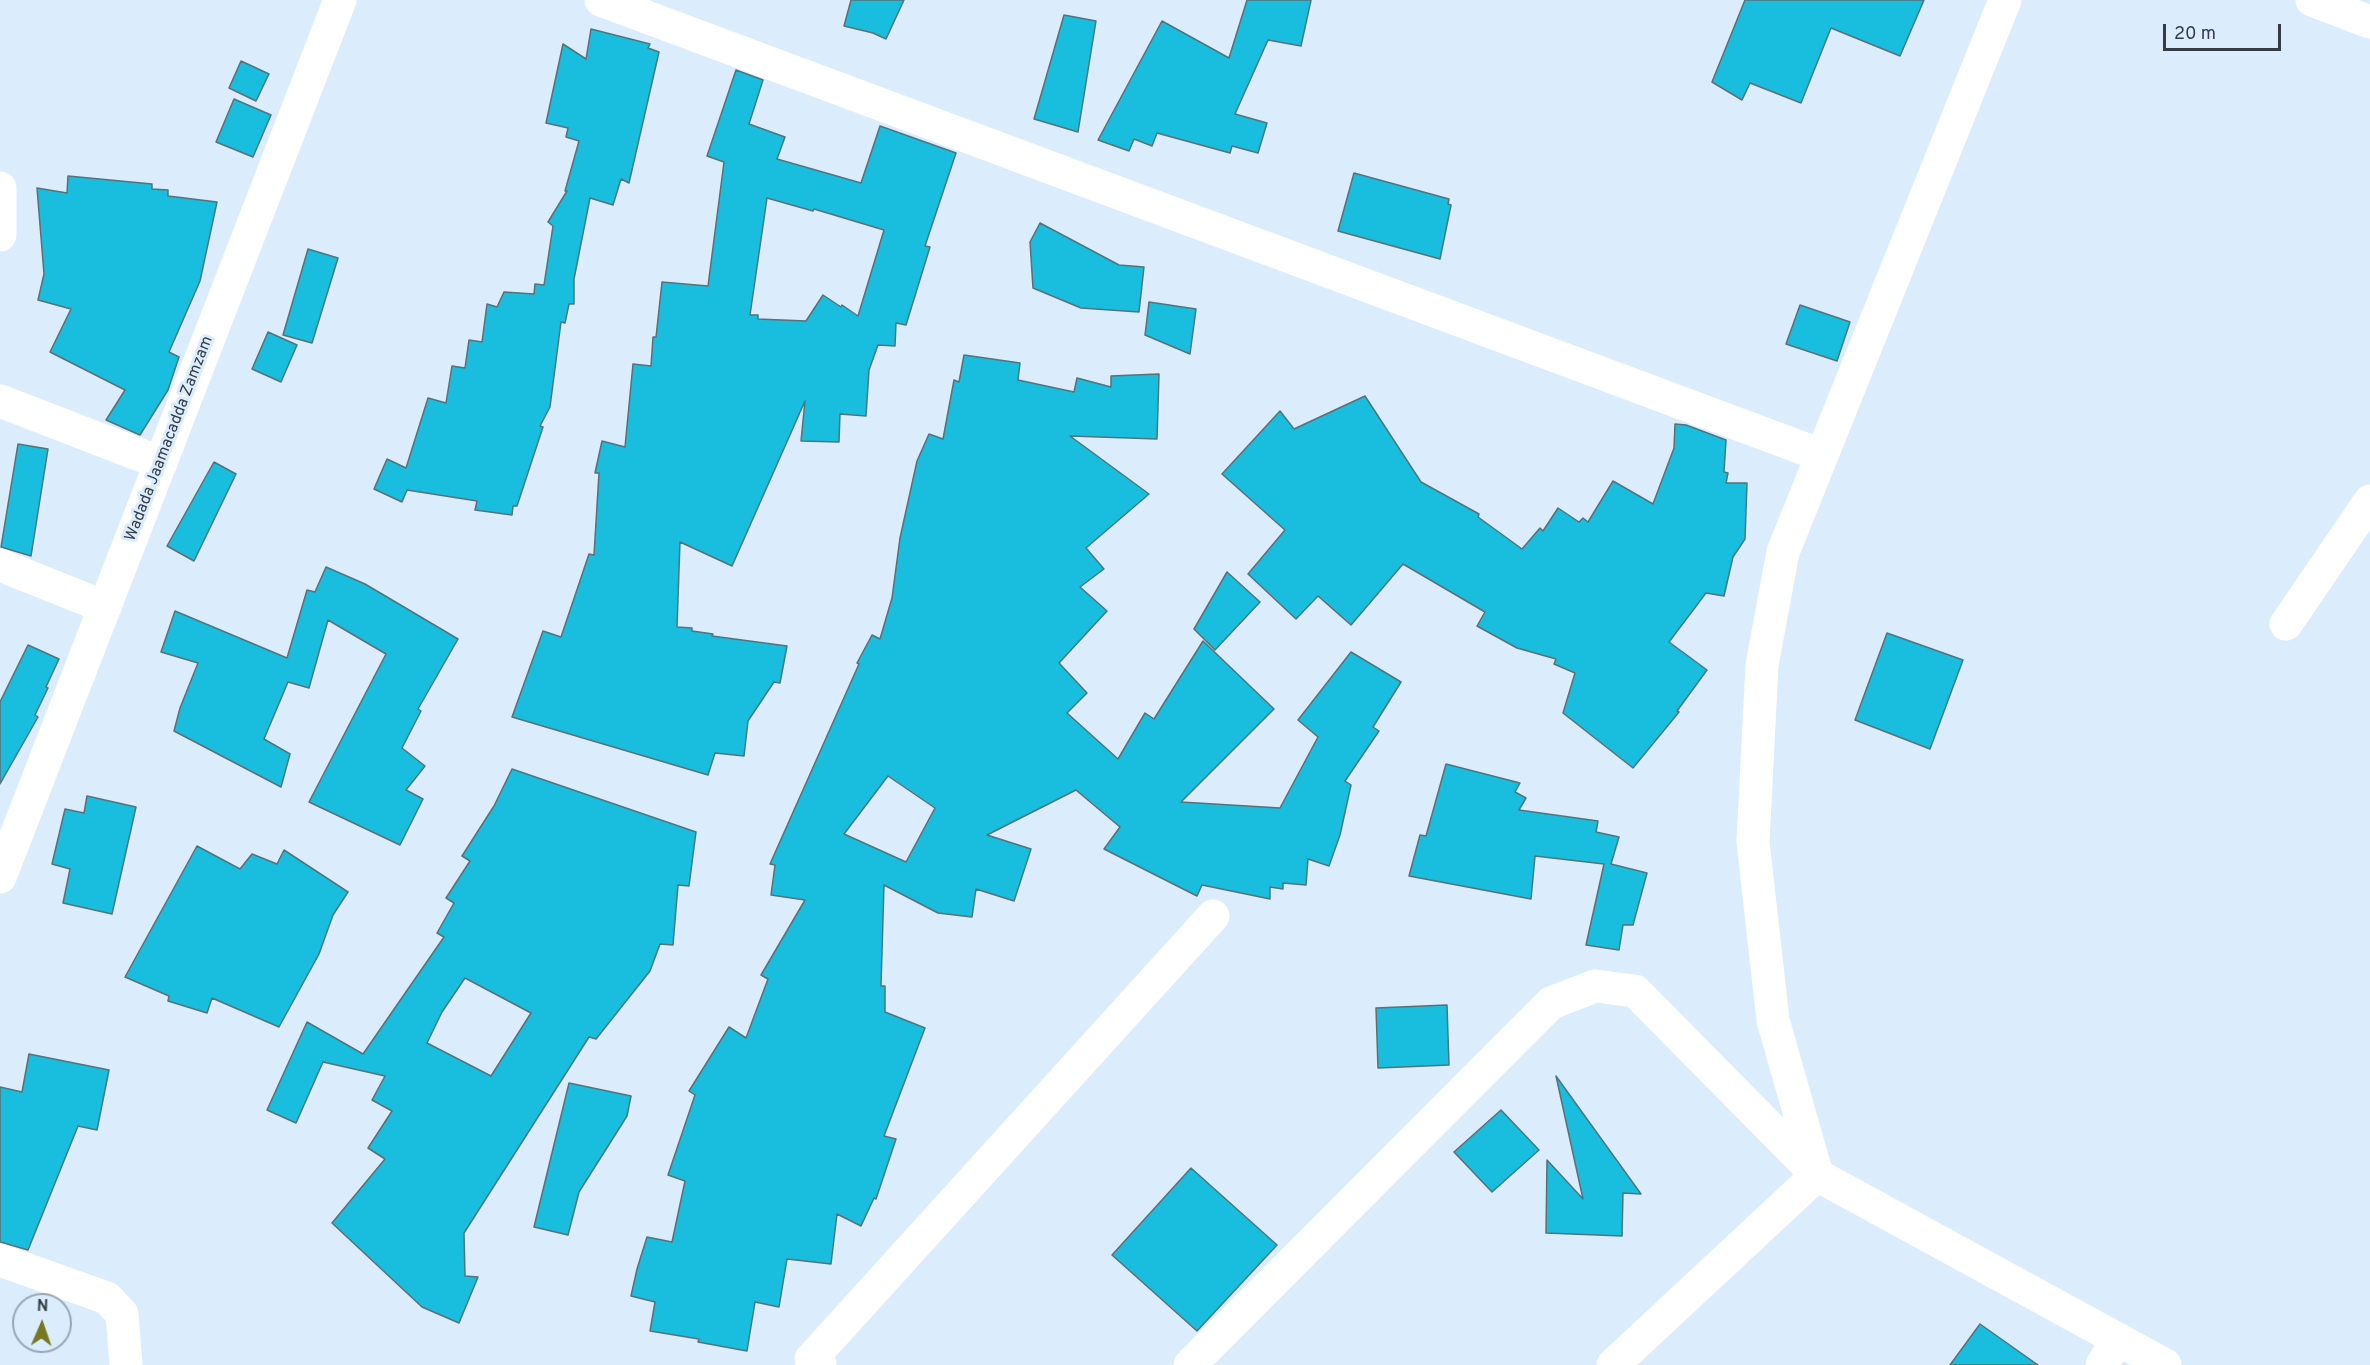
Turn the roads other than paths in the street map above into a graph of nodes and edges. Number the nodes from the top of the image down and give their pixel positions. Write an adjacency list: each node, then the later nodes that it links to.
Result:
1 (340, 0): 10 (street, Wadada Jaamacadda Zamzam)
2 (601, 0): 9 (street)
3 (2006, 0): 9 (street)
4 (2312, 0): 5 (street)
5 (2370, 22)
6 (0, 188): 7 (street)
7 (0, 235)
8 (0, 401): 10 (street)
9 (1821, 455): 17 (street)
10 (161, 463): 13 (street, Wadada Jaamacadda Zamzam)
11 (2370, 501): 14 (street)
12 (0, 566): 13 (street)
13 (105, 607): 15 (street, Wadada Jaamacadda Zamzam)
14 (2286, 624)
15 (0, 877)
16 (1213, 916): 21 (street)
17 (1816, 1175): 19 (street); 22 (street); 23 (street)
18 (0, 1260): 20 (street)
19 (2109, 1352): 24 (street)
20 (126, 1365)
21 (820, 1365)
22 (1190, 1365)
23 (1613, 1365)
24 (2165, 1365)

